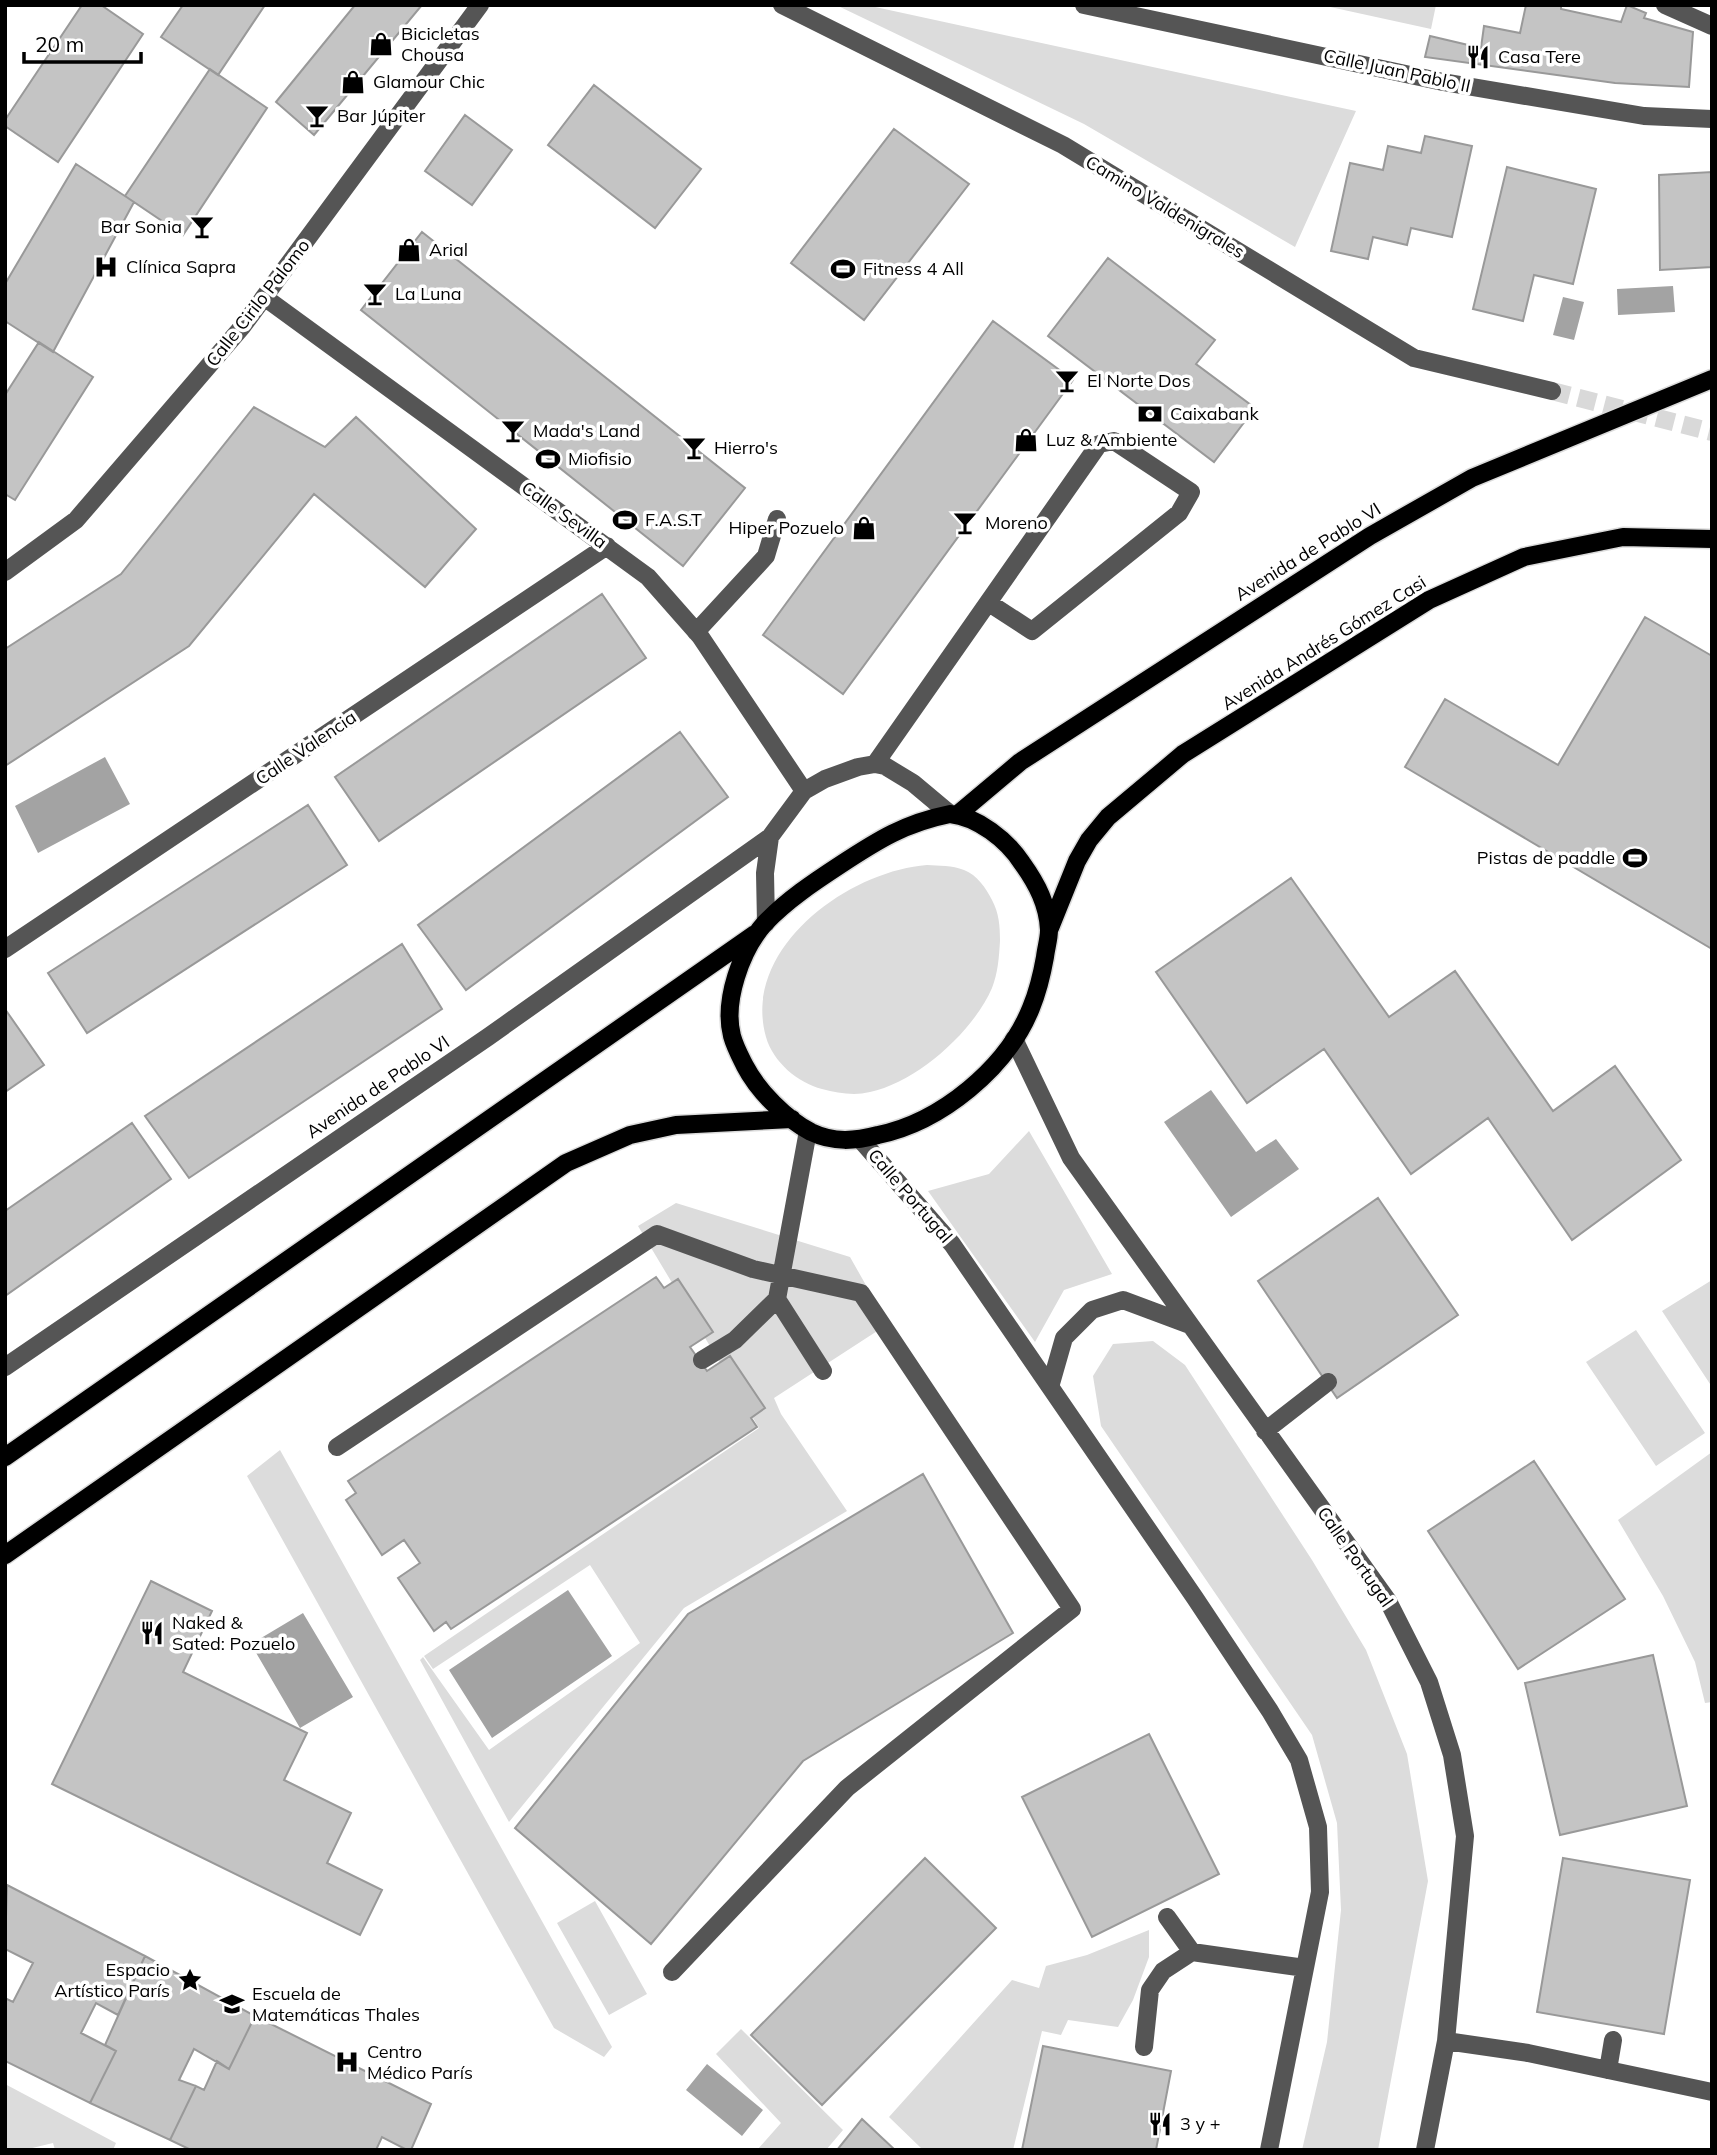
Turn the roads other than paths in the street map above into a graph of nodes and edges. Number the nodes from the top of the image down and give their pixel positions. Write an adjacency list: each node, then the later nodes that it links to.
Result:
1 (480, 5): 7 (street, Calle Cirilo Palomo)
2 (782, 5): 9 (street, Camino Valdenigrales)
3 (1084, 5): 6 (street, Calle Juan Pablo II)
4 (1665, 5): 5 (street)
5 (1712, 26)
6 (1712, 120)
7 (264, 297): 12 (street, Calle Sevilla); 13 (street, Calle Cirilo Palomo)
8 (1712, 379): 18 (main road, Avenida de Pablo VI)
9 (1552, 391)
10 (777, 519): 15 (street)
11 (1712, 539): 21 (main road, Avenida Andrés Gómez Casi)
12 (607, 546): 15 (street, Calle Sevilla); 22 (street, Calle Valencia)
13 (5, 572)
14 (989, 603): 14 (street); 16 (street)
15 (696, 632): 17 (street, Calle Sevilla)
16 (874, 764): 17 (street); 18 (street)
17 (804, 791): 19 (street)
18 (953, 815): 20 (main road); 21 (main road)
19 (770, 837): 20 (street); 31 (street, Avenida de Pablo VI)
20 (762, 927): 24 (main road); 37 (main road)
21 (1049, 932): 23 (main road)
22 (5, 949)
23 (1014, 1039): 26 (main road); 29 (street, Calle Portugal)
24 (792, 1119): 25 (main road); 38 (main road)
25 (808, 1131): 26 (main road); 27 (street)
26 (860, 1139): 34 (street, Calle Portugal)
27 (781, 1277): 28 (street); 36 (street); 42 (street)
28 (777, 1299): 30 (street); 32 (street)
29 (1190, 1325): 34 (street); 35 (street, Calle Portugal)
30 (702, 1360)
31 (5, 1367)
32 (822, 1371)
33 (1328, 1382): 35 (street)
34 (1050, 1387): 41 (street, Calle Portugal)
35 (1265, 1431): 44 (street, Calle Portugal)
36 (337, 1447)
37 (5, 1457)
38 (5, 1555)
39 (1167, 1917): 40 (street)
40 (1192, 1952): 41 (street); 45 (street)
41 (1305, 1968): 48 (street, Calle Portugal)
42 (671, 1972)
43 (1613, 2040): 46 (street)
44 (1446, 2041): 46 (street); 49 (street, Calle Portugal)
45 (1144, 2047)
46 (1608, 2070): 47 (street)
47 (1712, 2092)
48 (1269, 2150)
49 (1425, 2150)

